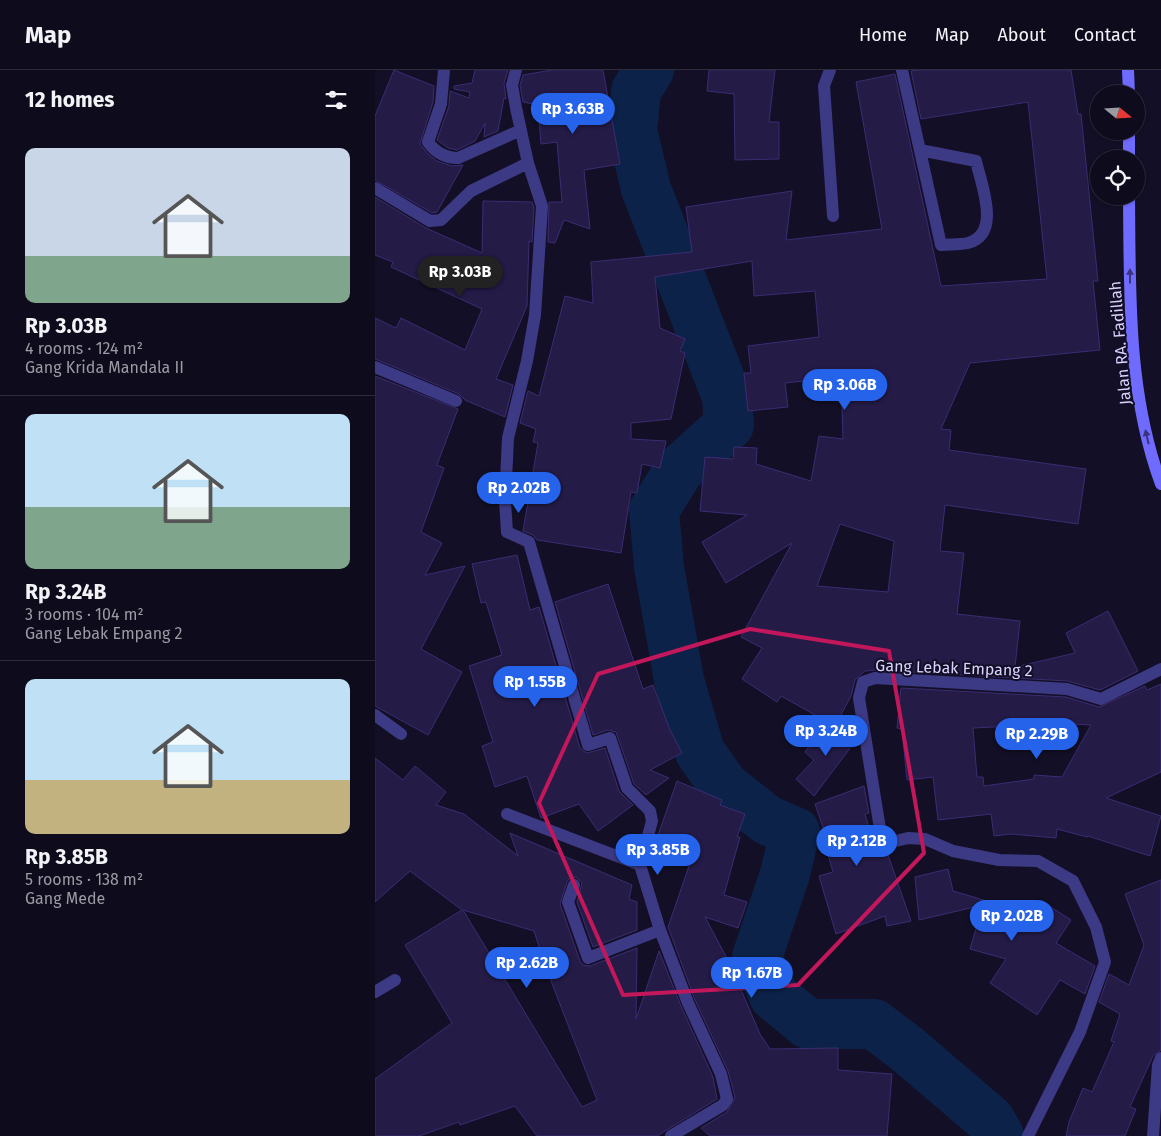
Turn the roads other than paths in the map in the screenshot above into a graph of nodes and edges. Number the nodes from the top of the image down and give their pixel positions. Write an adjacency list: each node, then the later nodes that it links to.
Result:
1 (444, 70): 7 (street)
2 (517, 70): 7 (street)
3 (830, 70): 12 (street)
4 (902, 70): 8 (street)
5 (1129, 70): 6 (main road)
6 (1129, 85)
7 (521, 130): 9 (street)
8 (919, 150): 8 (street)
9 (528, 163): 10 (street); 20 (street)
10 (375, 188)
11 (1129, 205): 15 (main road, Jalan RA. Fadillah, one-way to 11)
12 (833, 216)
13 (375, 367): 14 (street)
14 (456, 401)
15 (1161, 484)
16 (1161, 669): 27 (street, Gang Lebak Empang 2)
17 (375, 716): 18 (street)
18 (401, 734)
19 (507, 814): 20 (street)
20 (640, 865): 22 (street)
21 (574, 885): 22 (street)
22 (660, 930): 26 (street)
23 (395, 980): 24 (street)
24 (375, 992)
25 (1161, 1058): 28 (street)
26 (671, 1136)
27 (1028, 1136)
28 (1153, 1136)

